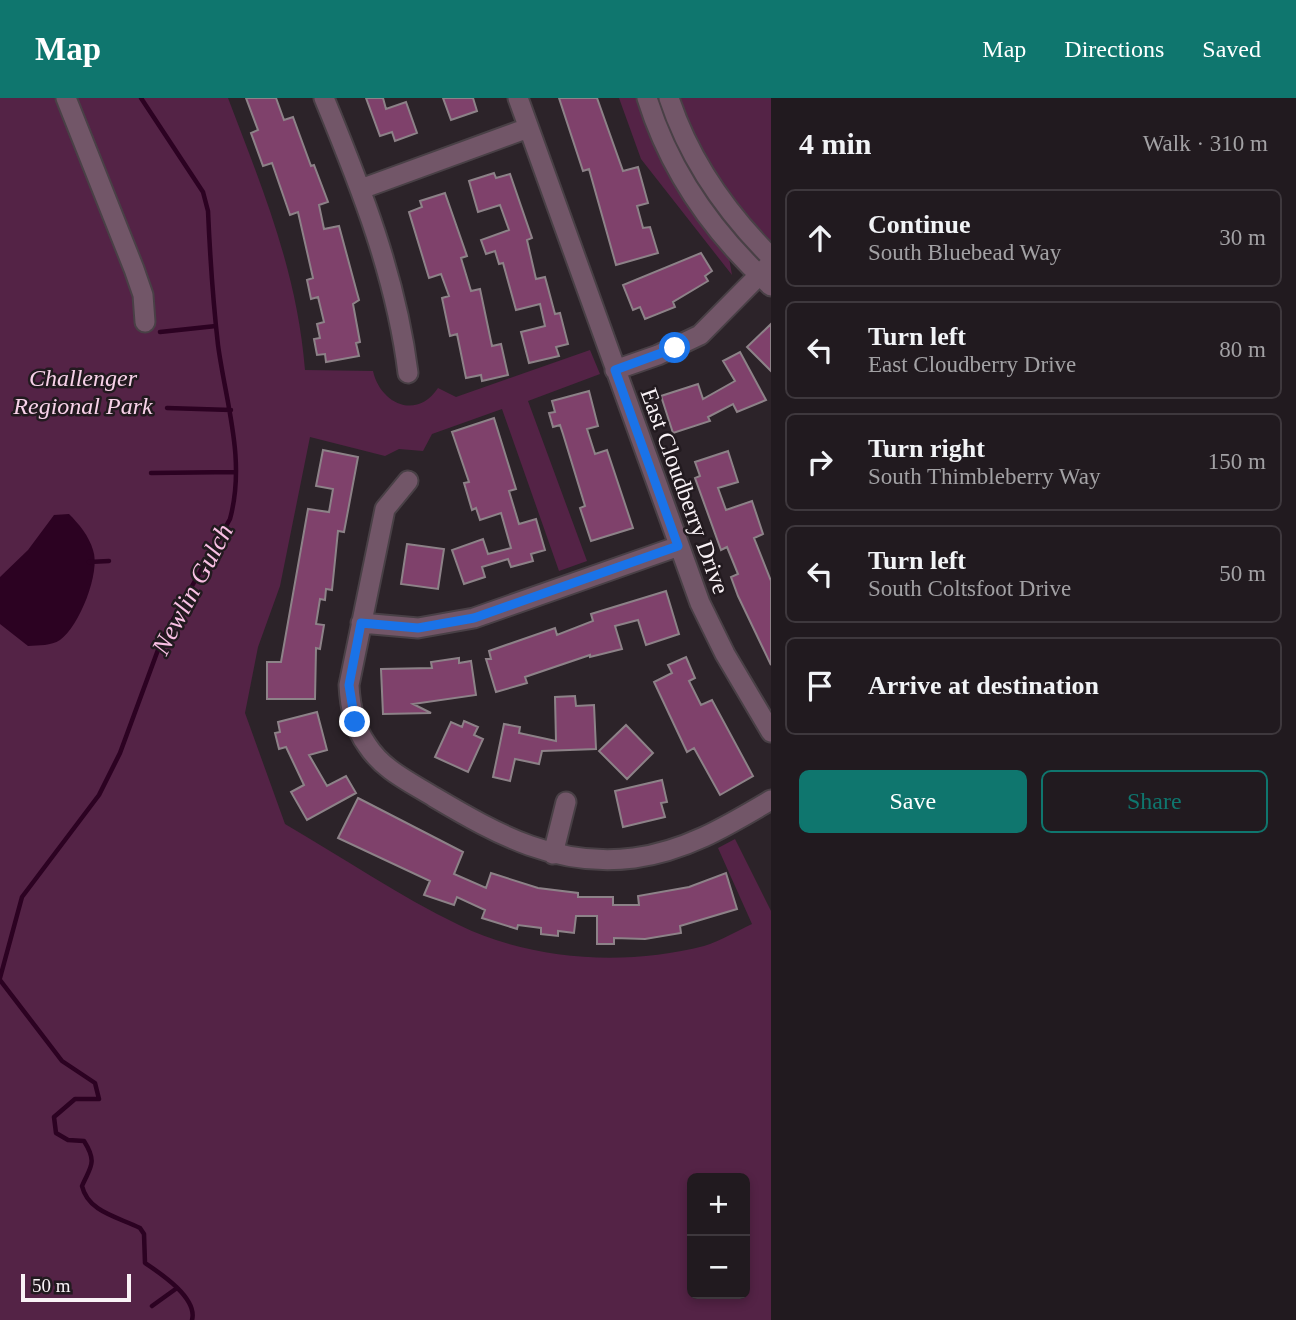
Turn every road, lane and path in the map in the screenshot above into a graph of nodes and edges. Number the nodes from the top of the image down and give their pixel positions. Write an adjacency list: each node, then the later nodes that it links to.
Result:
1 (66, 98): 10 (street)
2 (324, 98): 7 (street)
3 (518, 98): 6 (street, East Cloudberry Drive)
4 (647, 98): 9 (street)
5 (669, 98): 8 (street)
6 (528, 128): 7 (street); 11 (street, East Cloudberry Drive)
7 (361, 189): 12 (street)
8 (771, 257)
9 (767, 275): 11 (street)
10 (145, 322)
11 (615, 370): 14 (street, East Cloudberry Drive)
12 (408, 373)
13 (408, 481): 15 (street)
14 (678, 546): 15 (street); 16 (street, East Cloudberry Drive)
15 (361, 623): 19 (street)
16 (771, 732)
17 (771, 800): 19 (street)
18 (566, 802): 19 (street)
19 (553, 854)

